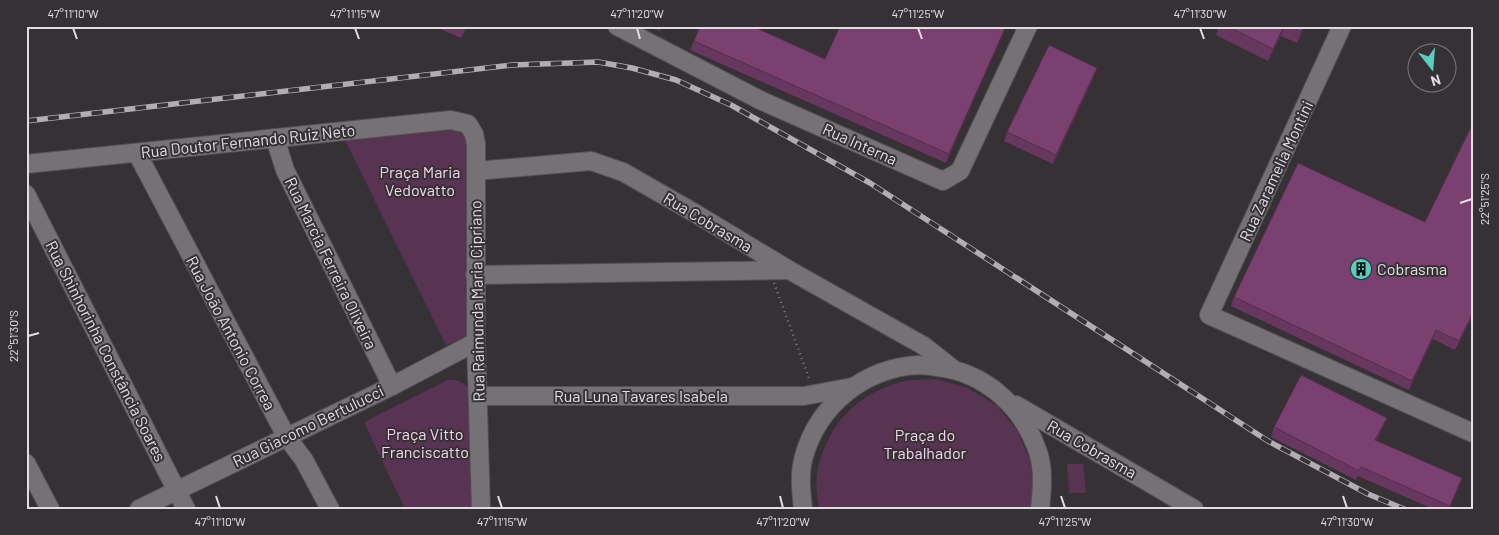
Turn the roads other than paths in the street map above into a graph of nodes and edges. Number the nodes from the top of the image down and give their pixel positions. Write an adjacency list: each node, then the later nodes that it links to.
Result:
1 (617, 26): 2 (street, Rua Interna)
2 (1028, 26)
3 (1342, 26): 22 (street, Rua Zaramelia Montini)
4 (468, 124): 5 (street, Rua Doutor Fernando Ruiz Neto); 8 (street, Rua Raimunda Maria Cipriano)
5 (275, 138): 6 (street, Rua Doutor Fernando Ruiz Neto); 16 (street, Rua Marcia Ferreira Oliveira)
6 (137, 153): 7 (street, Rua Doutor Fernando Ruiz Neto); 23 (street, Rua João Antonio Correa)
7 (26, 164)
8 (476, 171): 10 (street, Rua Cobrasma); 11 (street, Rua Raimunda Maria Cipriano)
9 (26, 194): 25 (street, Rua Shinhorinha Constância Soares)
10 (788, 270): 11 (street); 13 (street, Rua Cobrasma)
11 (475, 275): 12 (street, Rua Raimunda Maria Cipriano)
12 (476, 342): 16 (street, Rua Giacomo Bertulucci); 19 (street, Rua Raimunda Maria Cipriano)
13 (924, 346): 14 (street); 15 (street, Rua Cobrasma)
14 (919, 365): 15 (street); 17 (street)
15 (952, 368): 20 (street)
16 (392, 386): 23 (street, Rua Giacomo Bertulucci)
17 (852, 386): 18 (street, Rua Luna Tavares Isabela); 21 (street)
18 (810, 395): 19 (street, Rua Luna Tavares Isabela); 21 (street)
19 (478, 396): 31 (street, Rua Raimunda Maria Cipriano)
20 (1007, 399): 26 (street, Rua Cobrasma); 33 (street)
21 (814, 430): 32 (street)
22 (1473, 433)
23 (286, 436): 25 (street, Rua Giacomo Bertulucci); 30 (street, Rua João Antonio Correa)
24 (26, 464): 27 (street)
25 (177, 490): 28 (street, Rua Giacomo Bertulucci); 29 (street, Rua Shinhorinha Constância Soares)
26 (1177, 504): 34 (street, Rua Cobrasma)
27 (50, 509)
28 (139, 509)
29 (186, 509)
30 (330, 509)
31 (481, 509)
32 (803, 509)
33 (1040, 509)
34 (1194, 509)

